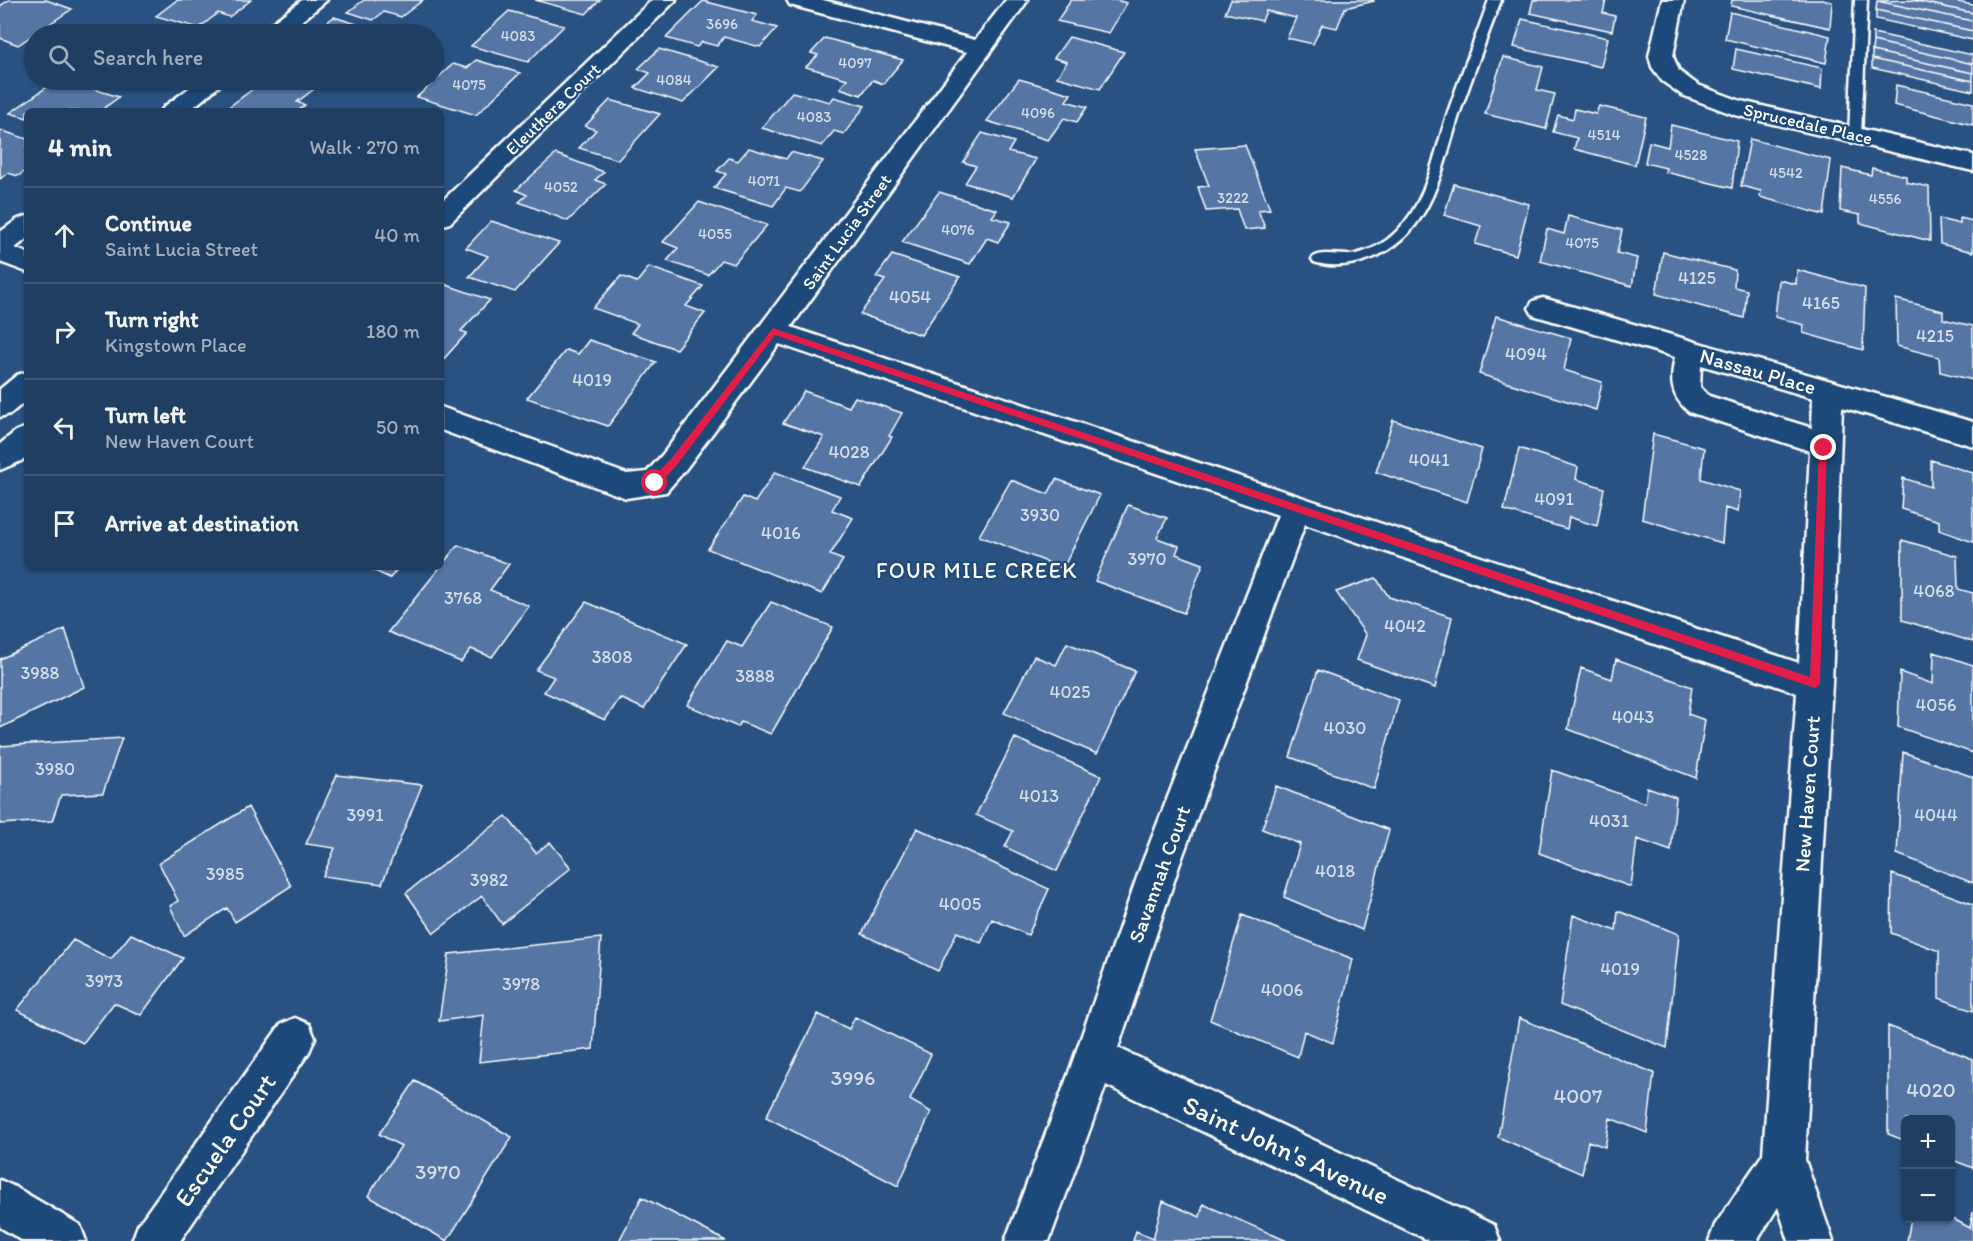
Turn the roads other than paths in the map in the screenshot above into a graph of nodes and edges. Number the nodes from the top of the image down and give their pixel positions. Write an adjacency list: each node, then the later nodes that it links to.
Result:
1 (316, 0): 8 (street)
2 (664, 0): 14 (street, Eleuthera Court)
3 (798, 0): 9 (street)
4 (1017, 0): 9 (street, Saint Lucia Street)
5 (1495, 0): 18 (lane)
6 (1673, 0): 12 (street, Sprucedale Place)
7 (1861, 0): 12 (lane)
8 (285, 24)
9 (981, 49): 21 (street, Saint Lucia Street)
10 (201, 90): 11 (street)
11 (177, 108)
12 (1856, 135): 13 (street, Sprucedale Place)
13 (1973, 163)
14 (444, 214)
15 (24, 227): 16 (street)
16 (0, 246)
17 (0, 252): 19 (street)
18 (1319, 259)
19 (24, 262)
20 (1543, 308): 22 (street, Nassau Place)
21 (773, 331): 26 (street, Saint Lucia Street); 31 (street)
22 (1690, 351): 24 (street, Nassau Place); 29 (street)
23 (24, 386): 25 (street)
24 (1828, 391): 27 (street, Nassau Place); 29 (street, New Haven Court)
25 (0, 406)
26 (444, 419)
27 (1973, 434)
28 (24, 441): 30 (street)
29 (1824, 444): 32 (street, New Haven Court)
30 (0, 458)
31 (1296, 508): 32 (street); 34 (street, Savannah Court)
32 (1815, 684): 35 (street, New Haven Court)
33 (295, 1038): 38 (street, Escuela Court)
34 (1095, 1058): 39 (street, Savannah Court); 40 (street, Saint John's Avenue)
35 (1784, 1160): 41 (street, New Haven Court); 42 (street, New Haven Court)
36 (0, 1202): 37 (street)
37 (64, 1241)
38 (154, 1241)
39 (1027, 1241)
40 (1478, 1241)
41 (1731, 1241)
42 (1811, 1241)

